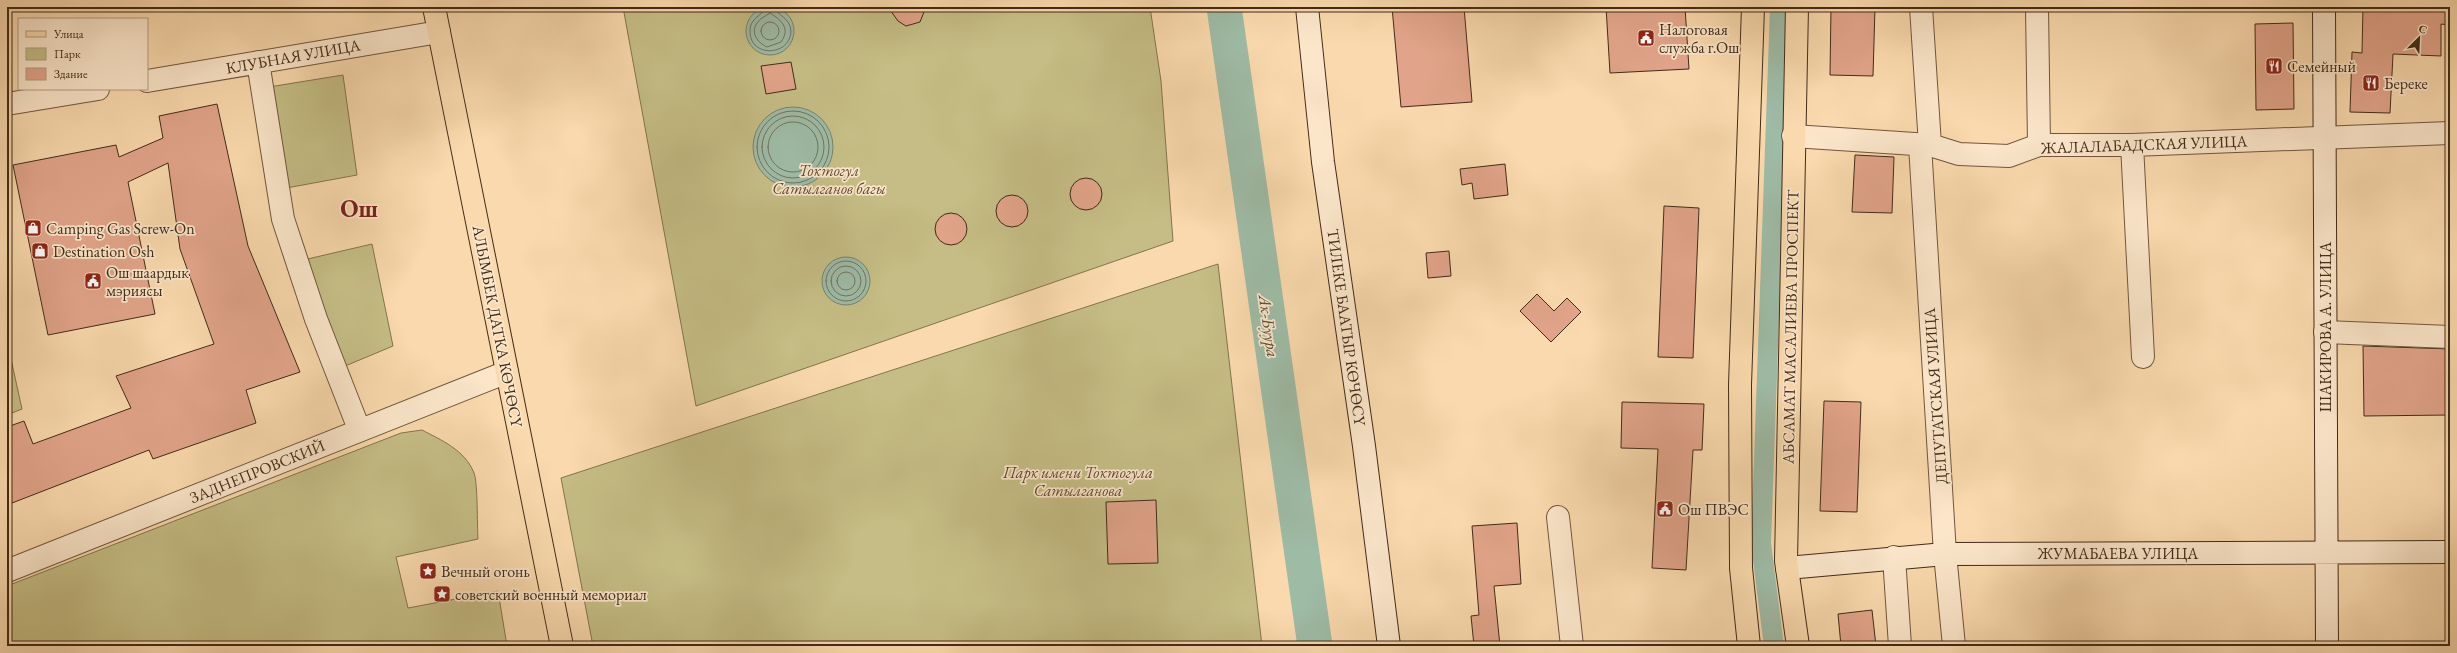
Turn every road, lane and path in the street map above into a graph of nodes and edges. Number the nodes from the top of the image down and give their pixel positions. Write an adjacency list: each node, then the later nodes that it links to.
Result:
1 (434, 7): 8 (main road, АЛЫМБЕК ДАТКА КӨЧӨСҮ)
2 (1307, 7): 32 (street, ТИЛЕКЕ БААТЫР КӨЧӨСҮ)
3 (1753, 7): 34 (main road)
4 (1797, 7): 14 (main road, АБСАМАТ МАСАЛИЕВА ПРОСПЕКТ)
5 (1921, 7): 16 (street, ДЕПУТАТСКАЯ УЛИЦА)
6 (2037, 7): 17 (street)
7 (2324, 7): 15 (street, ШАКИРОВА А. УЛИЦА)
8 (439, 32): 9 (street, КЛУБНАЯ УЛИЦА); 22 (main road, АЛЫМБЕК ДАТКА КӨЧӨСҮ)
9 (258, 62): 10 (street, КЛУБНАЯ УЛИЦА); 23 (street)
10 (148, 81)
11 (92, 90): 12 (street)
12 (7, 104)
13 (2450, 133): 15 (street, ЖАЛАЛАБАДСКАЯ УЛИЦА)
14 (1793, 136): 16 (street, ЖАЛАЛАБАДСКАЯ УЛИЦА); 29 (main road, АБСАМАТ МАСАЛИЕВА ПРОСПЕКТ)
15 (2324, 138): 18 (street, ЖАЛАЛАБАДСКАЯ УЛИЦА); 19 (street, ШАКИРОВА А. УЛИЦА)
16 (1925, 145): 17 (street, ЖАЛАЛАБАДСКАЯ УЛИЦА); 27 (street, ДЕПУТАТСКАЯ УЛИЦА)
17 (2039, 145): 18 (street, ЖАЛАЛАБАДСКАЯ УЛИЦА)
18 (2132, 145): 21 (street)
19 (2325, 332): 20 (street); 25 (street, ШАКИРОВА А. УЛИЦА)
20 (2450, 337)
21 (2143, 357)
22 (507, 372): 23 (street, ЗАДНЕПРОВСКИЙ); 31 (main road, АЛЫМБЕК ДАТКА КӨЧӨСҮ)
23 (360, 430): 30 (street, ЗАДНЕПРОВСКИЙ)
24 (1558, 517): 33 (street)
25 (2326, 552): 26 (street, ЖУМАБАЕВА УЛИЦА); 27 (street, ЖУМАБАЕВА УЛИЦА); 38 (street, ШАКИРОВА А. УЛИЦА)
26 (2450, 552)
27 (1945, 554): 28 (street, ЖУМАБАЕВА УЛИЦА); 37 (street, ДЕПУТАТСКАЯ УЛИЦА)
28 (1894, 557): 29 (street, ЖУМАБАЕВА УЛИЦА); 36 (street)
29 (1787, 568): 35 (main road, АБСАМАТ МАСАЛИЕВА ПРОСПЕКТ)
30 (7, 571)
31 (562, 646)
32 (1389, 646)
33 (1572, 646)
34 (1749, 646)
35 (1798, 646)
36 (1900, 646)
37 (1954, 646)
38 (2327, 646)

